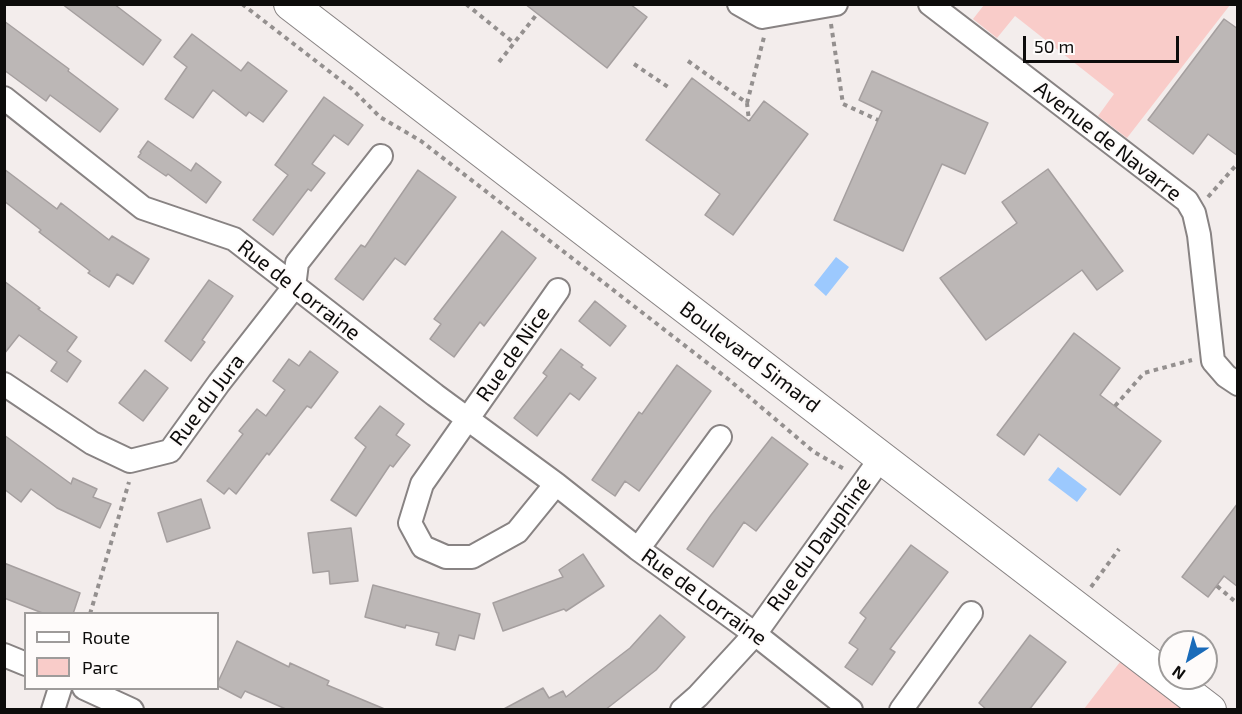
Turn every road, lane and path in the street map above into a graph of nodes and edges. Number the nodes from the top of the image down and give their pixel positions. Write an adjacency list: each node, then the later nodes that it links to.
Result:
1 (242, 4): 31 (path)
2 (290, 4): 29 (main road, Boulevard Simard)
3 (466, 4): 9 (path)
4 (739, 4): 8 (street)
5 (930, 4): 20 (street, Avenue de Navarre)
6 (832, 5): 8 (street); 16 (path)
7 (537, 14): 9 (path)
8 (770, 15): 15 (path)
9 (514, 43): 11 (path)
10 (688, 61): 15 (path)
11 (499, 62)
12 (634, 63): 13 (path)
13 (668, 87)
14 (4, 98): 21 (street, Rue de Lorraine)
15 (747, 103): 17 (path)
16 (878, 120)
17 (749, 121)
18 (381, 156): 21 (street)
19 (1238, 163): 20 (path)
20 (1194, 213): 23 (street, Avenue de Navarre)
21 (294, 287): 27 (street, Rue de Lorraine); 30 (street, Rue du Jura)
22 (558, 290): 27 (street, Rue de Nice)
23 (1213, 354): 25 (street, Avenue de Navarre); 26 (path)
24 (4, 384): 30 (street)
25 (1238, 384)
26 (1115, 406)
27 (467, 418): 32 (street, Rue de Lorraine); 32 (street)
28 (720, 438): 33 (street)
29 (881, 458): 37 (main road, Boulevard Simard); 40 (street, Rue du Dauphiné)
30 (135, 459): 38 (path)
31 (840, 466)
32 (556, 484): 33 (street, Rue de Lorraine)
33 (638, 549): 40 (street, Rue de Lorraine)
34 (1119, 549): 37 (path)
35 (1217, 586): 36 (path)
36 (1238, 604)
37 (1077, 607): 50 (main road, Boulevard Simard)
38 (91, 612)
39 (971, 614): 49 (street)
40 (754, 633): 47 (street, Rue du Dauphiné); 48 (street, Rue de Lorraine)
41 (4, 655): 42 (street)
42 (24, 663)
43 (59, 690): 45 (street)
44 (88, 690): 46 (street)
45 (53, 710)
46 (132, 710)
47 (682, 710)
48 (851, 710)
49 (901, 710)
50 (1210, 710)

